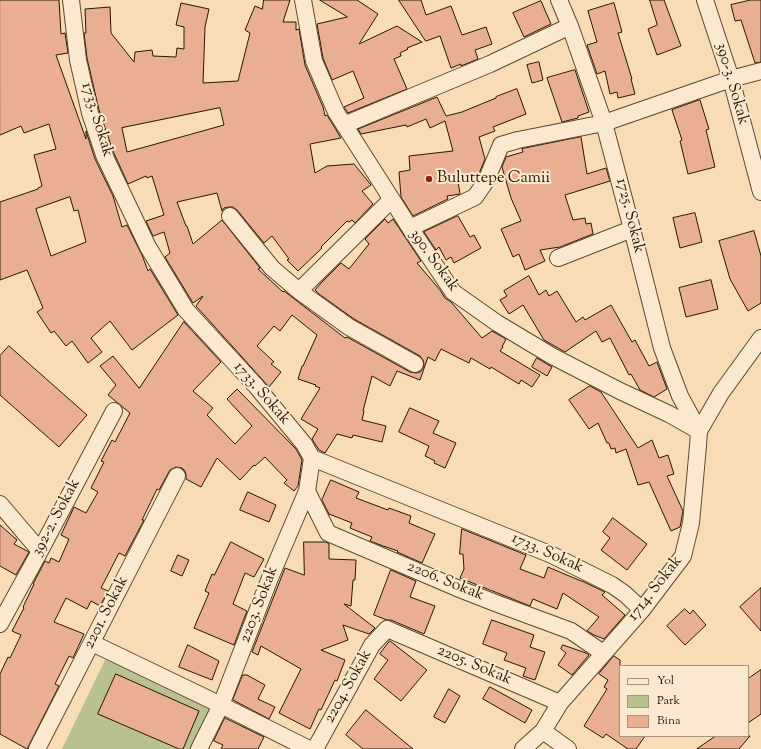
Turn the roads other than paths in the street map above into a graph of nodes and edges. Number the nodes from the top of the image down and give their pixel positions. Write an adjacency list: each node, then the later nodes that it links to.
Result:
1 (71, 0): 21 (street, 1733. Sokak)
2 (303, 0): 9 (street, 390. Sokak)
3 (559, 0): 5 (street, 1725. Sokak)
4 (705, 0): 7 (street, 390-3. Sokak)
5 (570, 26): 8 (street, 1725. Sokak); 9 (street)
6 (761, 71): 7 (street)
7 (731, 79): 8 (street); 10 (street, 390-3. Sokak)
8 (604, 123): 13 (street); 14 (street, 1725. Sokak)
9 (344, 125): 11 (street, 390. Sokak)
10 (761, 192)
11 (391, 200): 13 (street, 390. Sokak); 16 (street)
12 (230, 216): 16 (street)
13 (410, 228): 20 (street, 390. Sokak)
14 (632, 229): 15 (street); 20 (street, 1725. Sokak)
15 (558, 258)
16 (299, 291): 18 (street)
17 (761, 338): 20 (street, 1714. Sokak)
18 (415, 364)
19 (114, 411): 25 (street, 392-2. Sokak)
20 (699, 431): 26 (street, 1714. Sokak)
21 (312, 458): 23 (street, 2203. Sokak); 26 (street, 1733. Sokak)
22 (177, 476): 29 (street, 2201. Sokak)
23 (307, 491): 30 (street, 2206. Sokak); 32 (street, 2203. Sokak)
24 (0, 504): 25 (street)
25 (40, 551): 27 (street, 392-2. Sokak)
26 (642, 610): 30 (street, 1714. Sokak)
27 (0, 624)
28 (388, 629): 31 (street, 2205. Sokak); 37 (street, 2204. Sokak)
29 (92, 643): 32 (street); 34 (street, 2201. Sokak)
30 (603, 653): 31 (street, 1714. Sokak)
31 (560, 703): 33 (street, 1714. Sokak)
32 (222, 705): 35 (street, 2203. Sokak); 36 (street)
33 (543, 731): 38 (street, 1714. Sokak); 39 (street)
34 (37, 749)
35 (199, 749)
36 (309, 749)
37 (315, 749)
38 (523, 749)
39 (568, 749)

